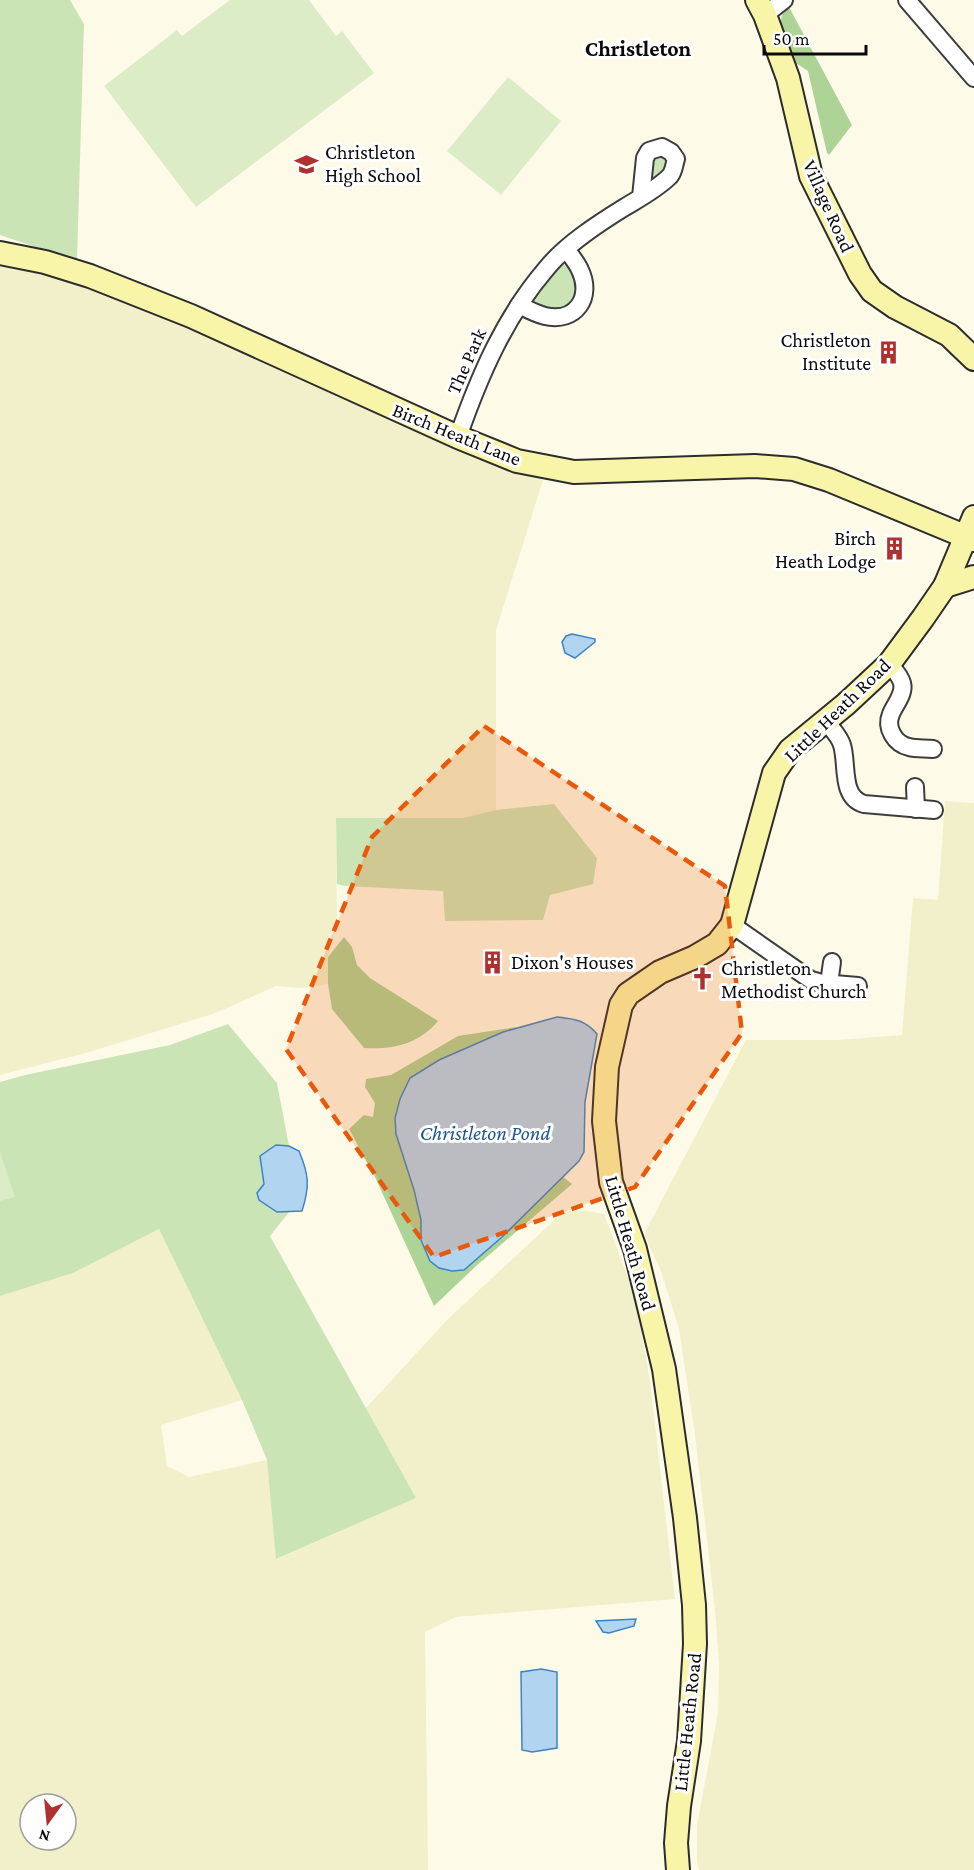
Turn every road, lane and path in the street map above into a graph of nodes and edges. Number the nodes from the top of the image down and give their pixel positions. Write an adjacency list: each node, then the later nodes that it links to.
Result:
1 (784, 0): 3 (street)
2 (907, 0): 4 (street)
3 (761, 8): 9 (street, Village Road)
4 (974, 78)
5 (641, 197): 6 (street, The Park)
6 (567, 250): 8 (street, The Park); 8 (street)
7 (0, 253): 10 (street, Birch Heath Lane)
8 (519, 305): 10 (street, The Park)
9 (974, 359)
10 (458, 437): 11 (street, Birch Heath Lane)
11 (971, 531): 13 (street, Little Heath Road)
12 (974, 577): 13 (street)
13 (945, 586): 14 (street, Little Heath Road)
14 (888, 664): 15 (street, Little Heath Road); 16 (street)
15 (826, 721): 18 (street); 20 (street, Little Heath Road)
16 (933, 748)
17 (915, 786): 18 (street)
18 (916, 808): 19 (street)
19 (934, 810)
20 (732, 925): 22 (street); 24 (street, Little Heath Road)
21 (832, 962): 22 (street)
22 (829, 984): 23 (street)
23 (858, 986)
24 (678, 1870)

